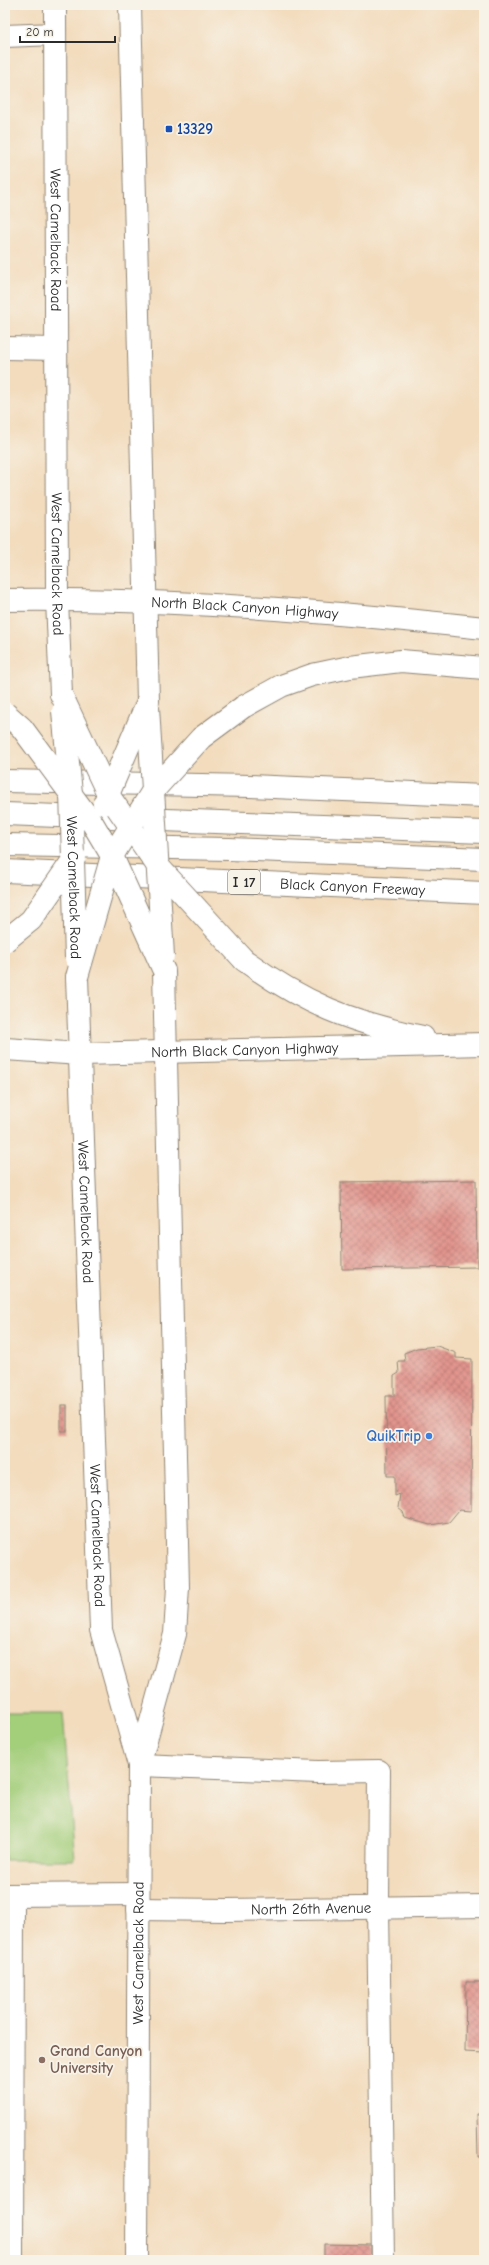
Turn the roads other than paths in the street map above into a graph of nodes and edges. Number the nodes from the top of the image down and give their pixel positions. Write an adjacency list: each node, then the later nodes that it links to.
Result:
1 (55, 5): 3 (main road, West Camelback Road)
2 (130, 5): 9 (main road, West Camelback Road)
3 (55, 34): 4 (main road); 6 (main road, West Camelback Road)
4 (5, 36)
5 (5, 348): 6 (main road)
6 (56, 349): 8 (main road, West Camelback Road)
7 (5, 600): 8 (main road, North Black Canyon Highway)
8 (57, 600): 9 (main road, North Black Canyon Highway); 12 (main road, West Camelback Road)
9 (144, 601): 10 (main road, North Black Canyon Highway); 13 (main road, West Camelback Road)
10 (484, 628)
11 (484, 668): 16 (main road, bridge)
12 (61, 694): 17 (main road, West Camelback Road, bridge); 18 (main road, bridge)
13 (148, 701): 16 (main road, West Camelback Road, bridge); 18 (main road, bridge)
14 (5, 713): 17 (main road, bridge)
15 (5, 780): 19 (main road)
16 (152, 792): 22 (main road, bridge); 28 (main road, West Camelback Road, bridge)
17 (71, 793): 21 (main road, bridge); 27 (main road, West Camelback Road, bridge)
18 (108, 796): 21 (main road, bridge); 22 (main road, bridge)
19 (484, 796)
20 (5, 814): 23 (main road)
21 (93, 824): 25 (main road, bridge); 27 (main road, bridge)
22 (131, 827): 25 (main road, bridge); 28 (main road, bridge)
23 (484, 832)
24 (5, 845): 26 (main road)
25 (112, 856): 32 (main road, bridge); 33 (main road, bridge)
26 (484, 859)
27 (73, 861): 31 (main road, bridge); 33 (main road, West Camelback Road, bridge)
28 (157, 865): 32 (main road, West Camelback Road, bridge); 35 (main road, bridge)
29 (5, 871): 30 (main road, Black Canyon Freeway / I 17)
30 (484, 893)
31 (5, 941)
32 (164, 971): 37 (main road, West Camelback Road)
33 (77, 977): 38 (main road, West Camelback Road)
34 (484, 1044): 35 (main road, North Black Canyon Highway)
35 (457, 1045): 37 (main road, North Black Canyon Highway)
36 (5, 1049): 38 (main road, North Black Canyon Highway)
37 (165, 1052): 38 (main road, North Black Canyon Highway); 39 (main road, West Camelback Road)
38 (81, 1054): 39 (main road, West Camelback Road)
39 (139, 1765): 41 (main road, West Camelback Road); 43 (main road)
40 (9, 1895): 41 (main road, North 26th Avenue); 44 (main road)
41 (138, 1901): 43 (main road, North 26th Avenue); 45 (main road, West Camelback Road)
42 (484, 1906): 43 (main road, North 26th Avenue)
43 (378, 1907): 46 (main road)
44 (12, 2260)
45 (137, 2260)
46 (383, 2260)

